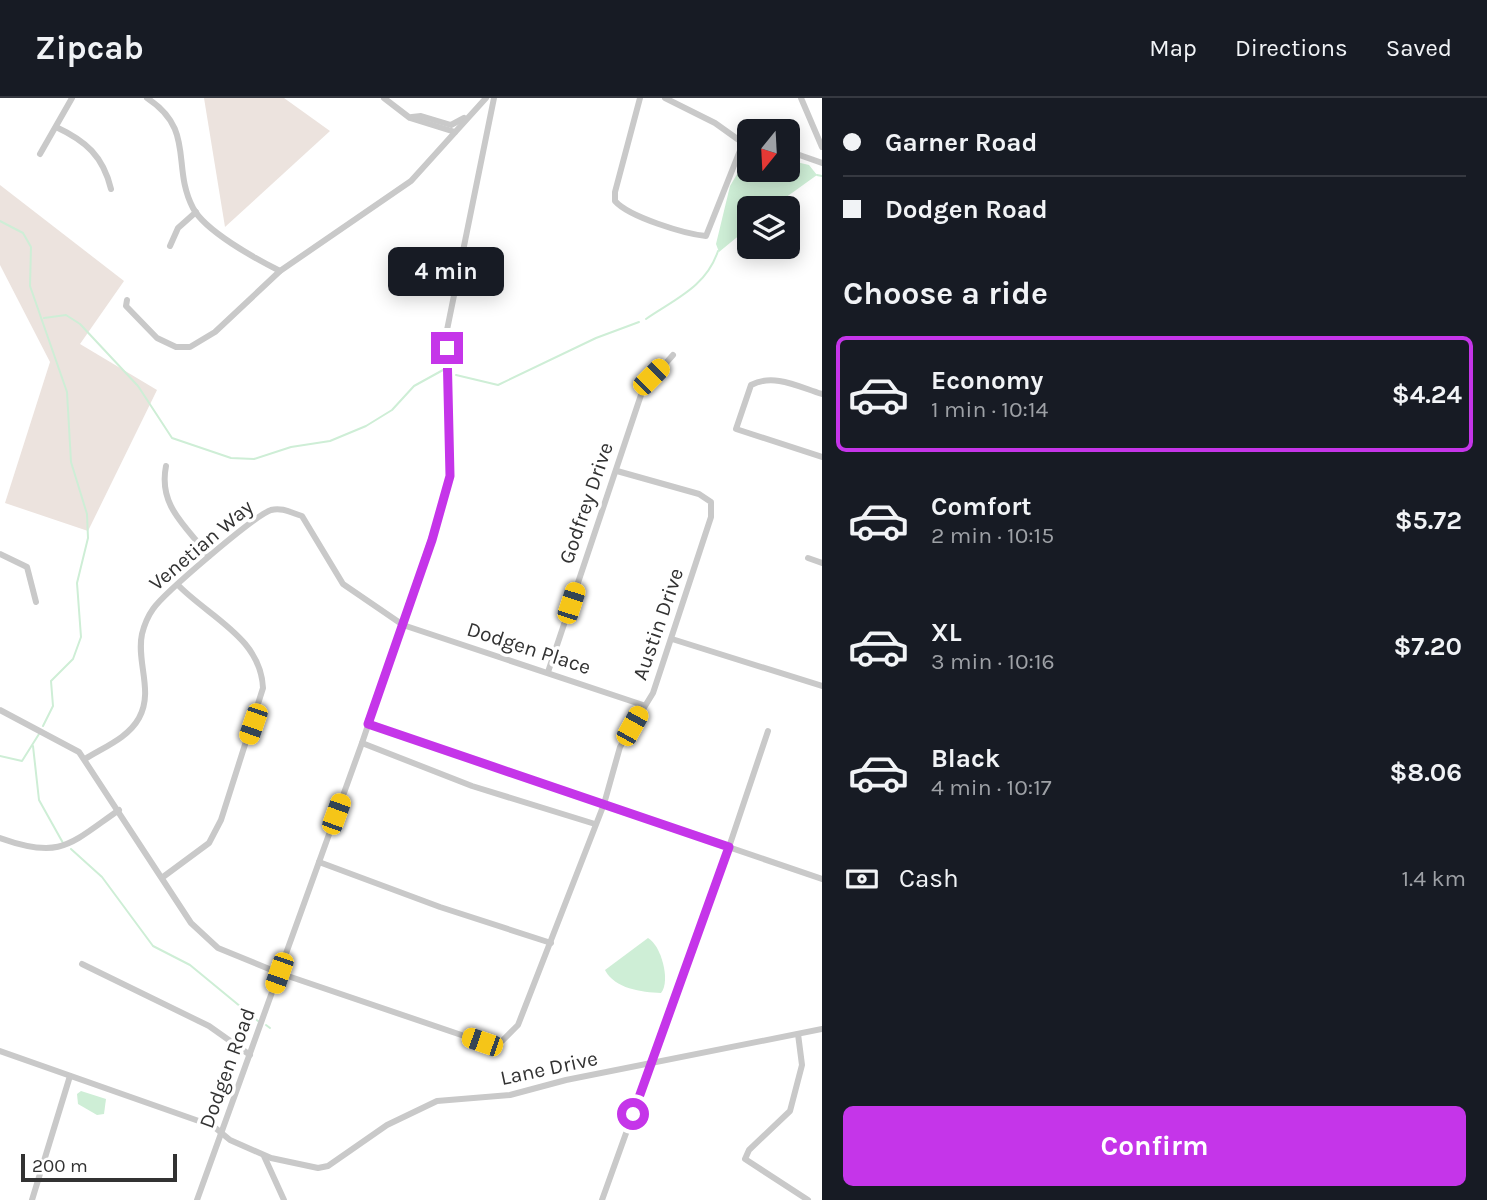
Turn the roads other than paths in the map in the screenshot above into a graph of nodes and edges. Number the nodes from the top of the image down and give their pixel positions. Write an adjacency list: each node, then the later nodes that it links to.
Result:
1 (72, 98): 9 (street)
2 (147, 98): 18 (street)
3 (384, 98): 10 (street)
4 (486, 98): 10 (street)
5 (495, 98): 33 (street, Dodgen Road)
6 (640, 98): 16 (street)
7 (664, 98): 11 (street)
8 (801, 98): 12 (street)
9 (56, 127): 13 (street); 17 (street)
10 (453, 128): 20 (street)
11 (737, 138)
12 (822, 148)
13 (40, 154)
14 (800, 155): 15 (street)
15 (822, 163)
16 (737, 165)
17 (111, 189)
18 (195, 212): 19 (street); 20 (street)
19 (170, 246)
20 (280, 271): 21 (street)
21 (127, 300)
22 (673, 355): 26 (street, Godfrey Drive)
23 (822, 394): 24 (street)
24 (822, 457)
25 (166, 466): 28 (street)
26 (617, 471): 34 (street, Austin Drive); 35 (street, Godfrey Drive)
27 (0, 554): 32 (street)
28 (209, 556): 31 (street, Venetian Way); 33 (street, Venetian Way)
29 (808, 558): 30 (street)
30 (822, 563)
31 (178, 585): 42 (street, Venetian Way); 49 (street)
32 (36, 602)
33 (403, 625): 35 (street, Dodgen Place); 39 (street, Dodgen Road)
34 (672, 639): 36 (street); 37 (street, Austin Drive)
35 (548, 672): 37 (street, Dodgen Place)
36 (822, 686)
37 (643, 705): 43 (street, Austin Drive)
38 (0, 710): 42 (street)
39 (368, 724): 41 (street, Dodgen Road); 43 (street)
40 (768, 731): 47 (street)
41 (362, 743): 45 (street); 48 (street, Dodgen Road)
42 (85, 758): 44 (street)
43 (604, 804): 45 (street, Austin Drive); 47 (street)
44 (119, 810): 46 (street); 49 (street)
45 (595, 824): 51 (street, Austin Drive)
46 (0, 838)
47 (729, 847): 50 (street); 58 (street)
48 (319, 862): 51 (street); 53 (street, Dodgen Road)
49 (163, 877): 53 (street)
50 (822, 879)
51 (551, 943): 53 (street, Austin Drive)
52 (82, 964): 57 (street)
53 (279, 973): 57 (street, Dodgen Road)
54 (822, 1029): 55 (street, Lane Drive)
55 (798, 1034): 58 (street, Lane Drive); 62 (street)
56 (0, 1051): 59 (street, Lane Drive)
57 (250, 1055): 60 (street, Dodgen Road)
58 (651, 1063): 61 (street, Lane Drive); 66 (street)
59 (70, 1076): 60 (street, Lane Drive); 63 (street)
60 (222, 1133): 61 (street, Lane Drive); 64 (street, Dodgen Road)
61 (263, 1154): 65 (street)
62 (806, 1199)
63 (32, 1200)
64 (197, 1200)
65 (284, 1200)
66 (601, 1200)

